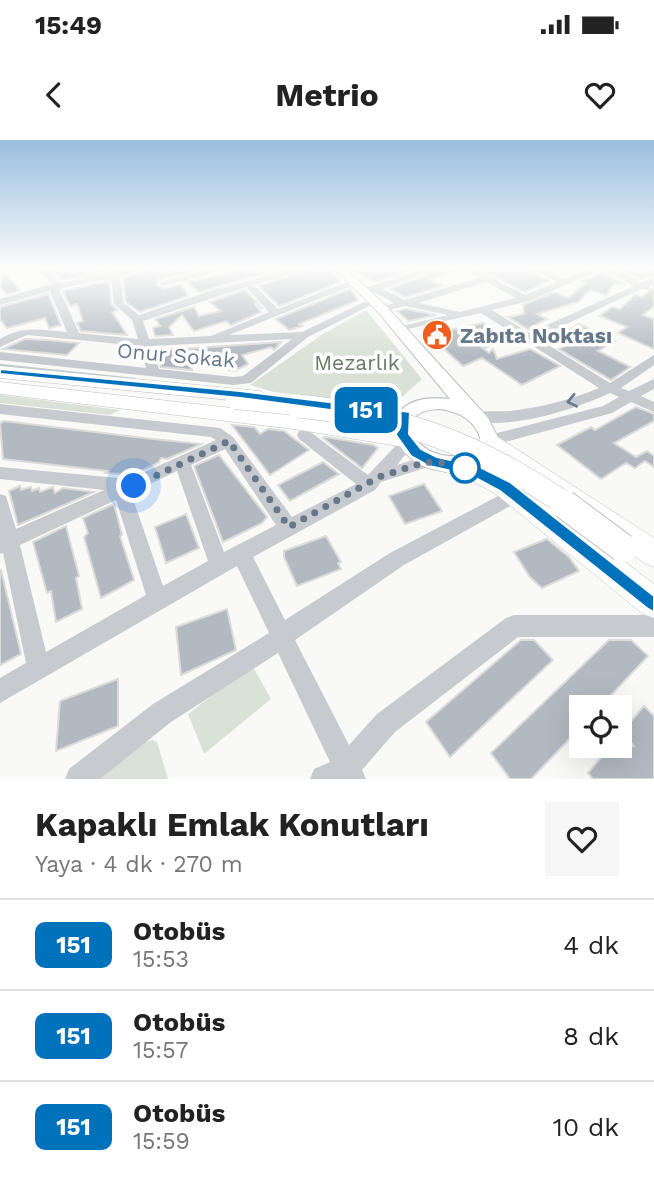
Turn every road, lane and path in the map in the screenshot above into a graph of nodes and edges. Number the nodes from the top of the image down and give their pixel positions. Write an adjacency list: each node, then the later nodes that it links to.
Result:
1 (60, 297): 25 (street)
2 (118, 297): 22 (street)
3 (179, 297): 16 (street)
4 (200, 297): 16 (street)
5 (260, 297): 20 (street)
6 (319, 297): 20 (street)
7 (366, 297): 24 (street, Onur Sokak)
8 (370, 297): 41 (main road)
9 (371, 297): 18 (main road)
10 (377, 297): 17 (street)
11 (425, 297): 17 (street)
12 (521, 297): 15 (street)
13 (530, 297): 15 (street)
14 (617, 297): 26 (street)
15 (525, 299): 19 (street)
16 (184, 301): 22 (street)
17 (413, 304): 18 (street); 21 (street)
18 (383, 310): 23 (main road)
19 (484, 310): 21 (street); 26 (street)
20 (277, 314): 27 (street)
21 (461, 314): 23 (street)
22 (137, 319): 28 (street)
23 (398, 330): 42 (main road)
24 (304, 335): 27 (street); 33 (street, Onur Sokak)
25 (75, 337): 28 (street); 29 (street)
26 (526, 339): 36 (street)
27 (206, 340): 28 (street)
28 (145, 343): 33 (street)
29 (0, 344)
30 (0, 356): 33 (street, Onur Sokak)
31 (654, 359): 36 (street)
32 (0, 373): 38 (highway); 41 (highway)
33 (153, 373)
34 (654, 383): 37 (street)
35 (0, 386): 38 (highway); 46 (highway)
36 (611, 388): 37 (street); 42 (street, one-way to 42)
37 (632, 398): 39 (street); 44 (street)
38 (233, 404): 56 (highway)
39 (654, 407)
40 (3, 411): 45 (street)
41 (412, 411): 42 (main road); 46 (main road)
42 (473, 415): 44 (main road)
43 (304, 435): 50 (street)
44 (490, 440): 48 (main road); 58 (highway)
45 (229, 441): 47 (street); 54 (street)
46 (406, 441): 48 (main road); 50 (street)
47 (183, 464): 51 (street); 59 (street)
48 (445, 464): 50 (street); 63 (highway)
49 (0, 473): 51 (street)
50 (374, 481): 54 (street)
51 (128, 489): 55 (street); 62 (street)
52 (506, 500): 65 (street)
53 (0, 501): 55 (street)
54 (289, 527): 57 (street)
55 (5, 543): 66 (street)
56 (619, 553): 60 (highway); 61 (highway)
57 (241, 554): 59 (street); 65 (street)
58 (654, 554)
59 (219, 565): 62 (street)
60 (654, 571)
61 (654, 588)
62 (158, 600): 66 (street)
63 (654, 603)
64 (654, 626): 68 (street)
65 (282, 638): 68 (street); 69 (street)
66 (39, 668): 67 (street)
67 (0, 691)
68 (349, 773): 70 (street)
69 (79, 779)
70 (324, 779)

